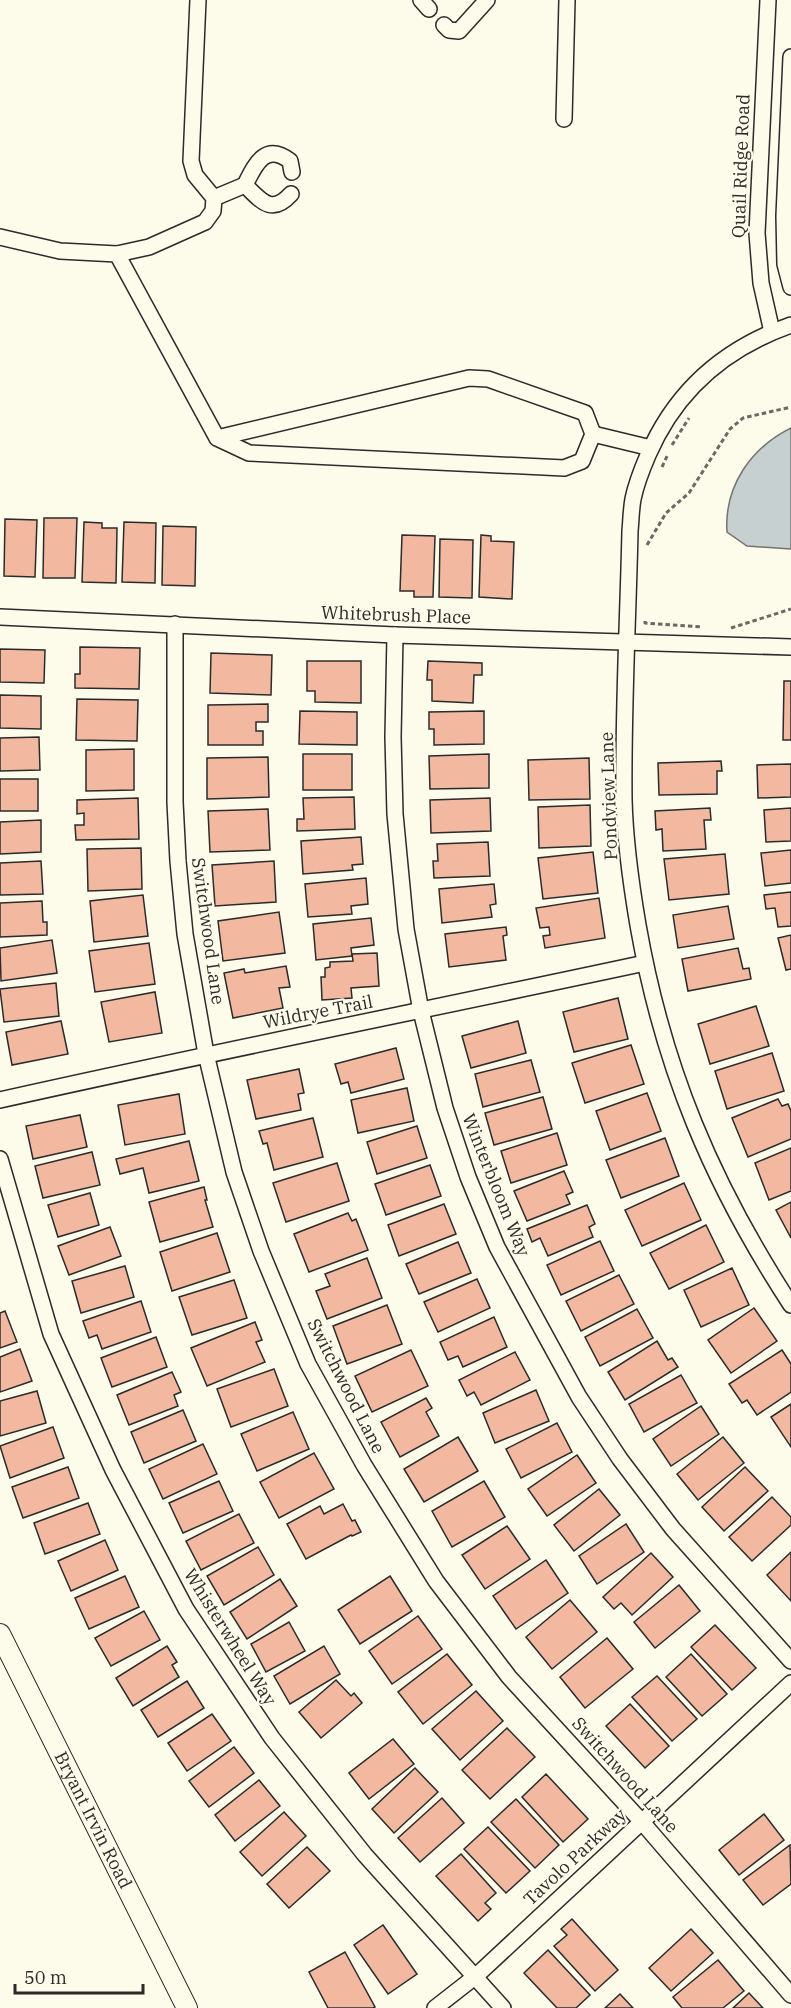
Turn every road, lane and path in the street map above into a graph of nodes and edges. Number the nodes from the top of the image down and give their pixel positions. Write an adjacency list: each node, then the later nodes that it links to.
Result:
1 (198, 0): 11 (street)
2 (487, 0): 5 (street)
3 (567, 0): 7 (street)
4 (768, 0): 16 (street, Quail Ridge Road)
5 (444, 25)
6 (791, 57): 14 (street)
7 (564, 119)
8 (292, 172): 9 (street)
9 (246, 185): 10 (street); 11 (street)
10 (291, 194)
11 (214, 198): 13 (street)
12 (1, 236): 13 (street)
13 (117, 254): 20 (street)
14 (791, 287)
15 (791, 325): 16 (street, Pondview Lane)
16 (772, 332): 21 (street, Pondview Lane)
17 (791, 407): 23 (path)
18 (690, 417): 22 (path)
19 (593, 434): 20 (street); 20 (street); 21 (street)
20 (216, 438)
21 (651, 448): 31 (street, Pondview Lane)
22 (659, 473)
23 (647, 536)
24 (791, 609): 29 (path)
25 (645, 612): 28 (path)
26 (0, 618): 27 (street, Whitebrush Place)
27 (175, 624): 30 (street, Whitebrush Place); 35 (street, Switchwood Lane)
28 (708, 627)
29 (750, 629)
30 (395, 635): 31 (street, Whitebrush Place); 34 (street, Winterbloom Way)
31 (628, 642): 32 (street, Whitebrush Place); 33 (street, Pondview Lane)
32 (791, 647)
33 (645, 963): 34 (street, Wildrye Trail); 38 (street, Pondview Lane)
34 (421, 1011): 35 (street, Wildrye Trail); 40 (street, Winterbloom Way)
35 (206, 1054): 36 (street, Wildrye Trail); 42 (street, Switchwood Lane)
36 (0, 1100)
37 (0, 1159): 43 (street, Whisterwheel Way)
38 (791, 1305)
39 (0, 1634): 45 (street, Bryant Irvin Road)
40 (791, 1661)
41 (791, 1683): 42 (street, Tavolo Parkway)
42 (642, 1822): 43 (street, Tavolo Parkway); 44 (street, Switchwood Lane)
43 (476, 1976): 46 (street, Tavolo Parkway); 47 (street, Whisterwheel Way)
44 (791, 1995)
45 (187, 2008)
46 (435, 2008)
47 (503, 2008)

